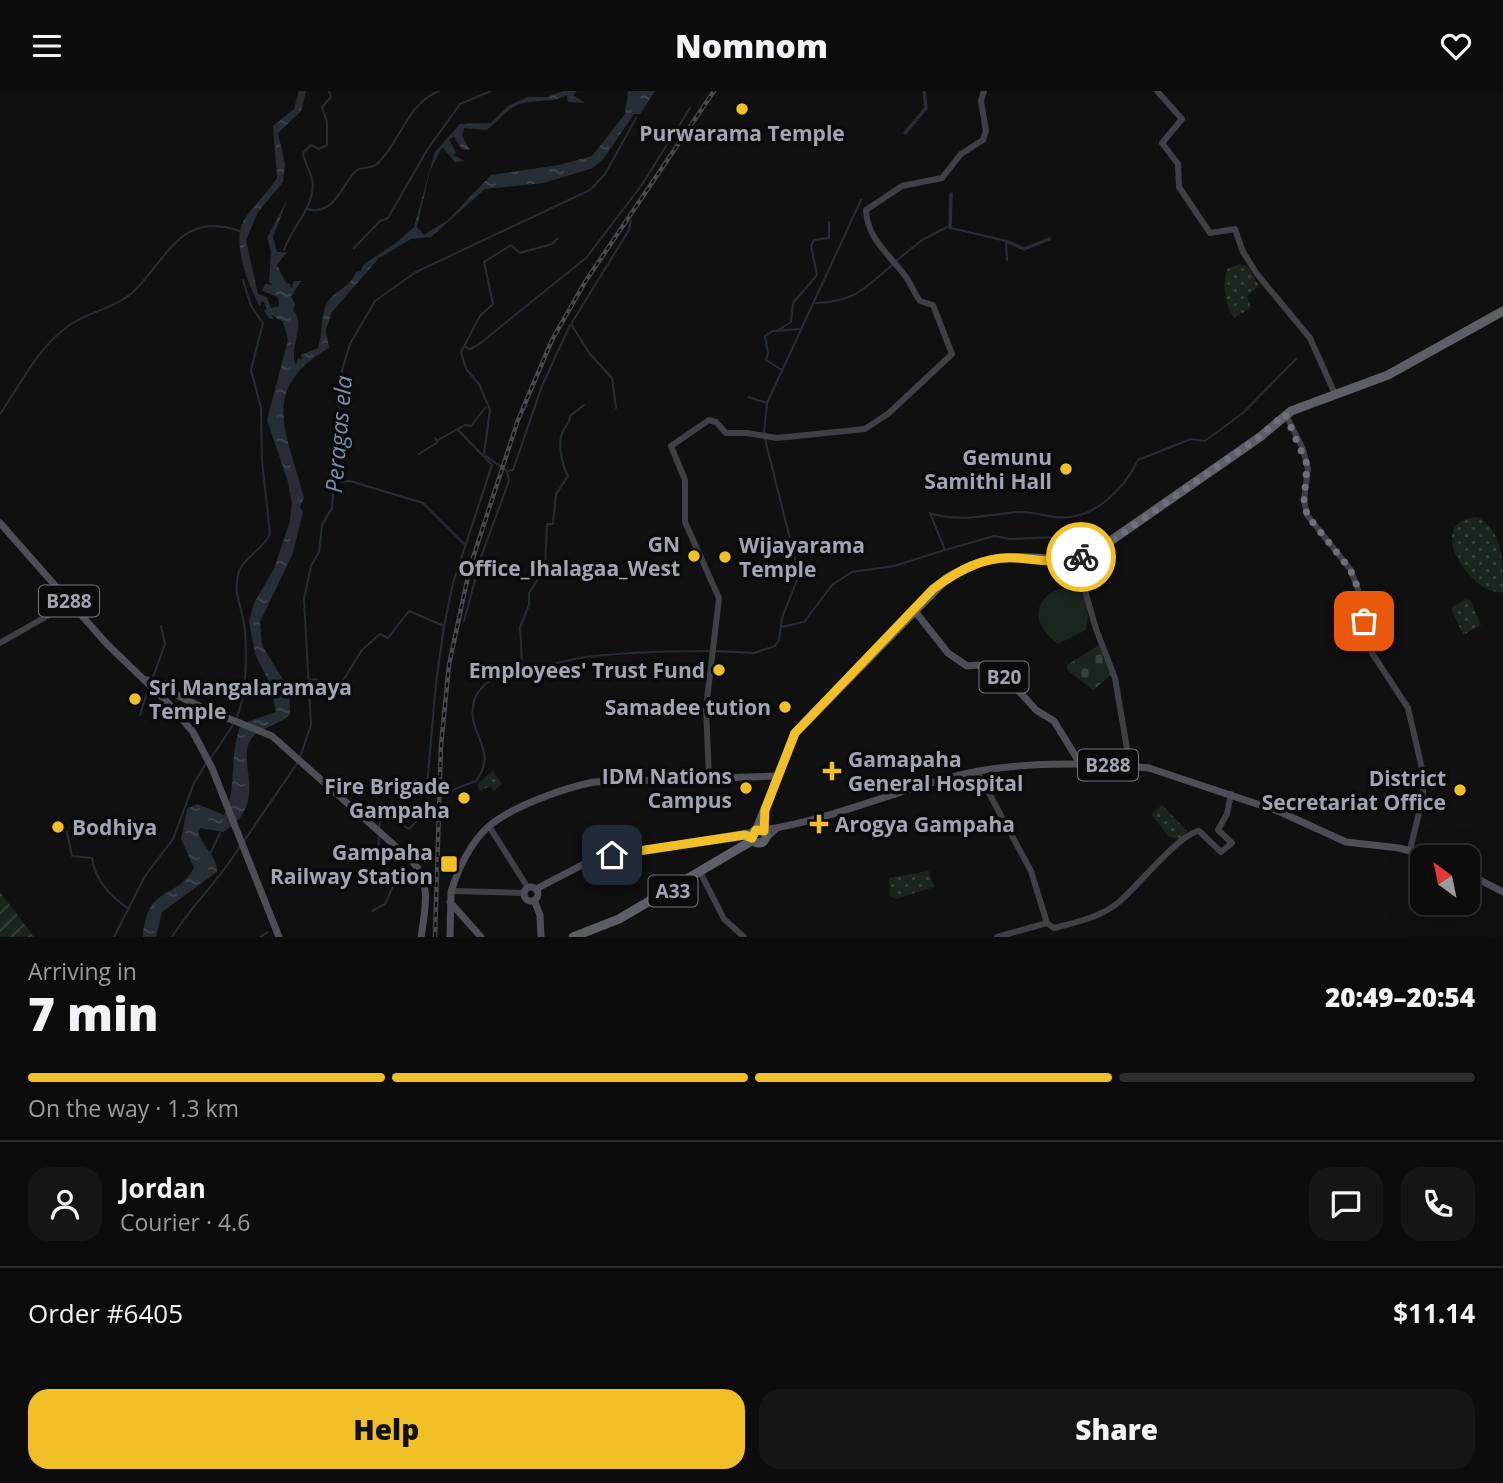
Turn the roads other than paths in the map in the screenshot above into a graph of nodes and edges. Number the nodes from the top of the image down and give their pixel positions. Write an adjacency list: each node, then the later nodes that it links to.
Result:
1 (984, 91): 16 (street)
2 (1157, 91): 4 (street)
3 (1503, 311): 4 (highway)
4 (1335, 394): 5 (highway)
5 (1285, 414): 7 (highway); 20 (street)
6 (0, 523): 8 (main road, B288)
7 (1076, 559): 9 (highway); 13 (street)
8 (71, 603): 10 (street); 11 (main road, B288)
9 (914, 610): 12 (main road, B20); 15 (highway)
10 (0, 643)
11 (140, 677): 29 (main road); 30 (main road, B288)
12 (1081, 765): 13 (main road, B288); 14 (main road, B288)
13 (1130, 766): 17 (main road, B288)
14 (977, 771): 19 (main road, B288); 28 (street)
15 (777, 776): 16 (main road); 19 (highway)
16 (709, 778): 18 (main road)
17 (1231, 794): 20 (main road, B288); 28 (street)
18 (489, 826): 23 (main road); 25 (street)
19 (756, 836): 21 (highway, A33); 25 (main road)
20 (1409, 850)
21 (700, 873): 27 (highway, A33); 36 (street)
22 (1480, 880): 24 (main road)
23 (452, 891): 25 (street); 26 (main road)
24 (1503, 892)
25 (532, 893): 33 (main road)
26 (450, 902): 31 (main road); 32 (main road)
27 (620, 921): 34 (highway, A33); 35 (highway, A33)
28 (1047, 923): 37 (street)
29 (277, 937)
30 (421, 937)
31 (450, 937)
32 (481, 937)
33 (541, 937)
34 (573, 937)
35 (587, 937)
36 (744, 937)
37 (998, 937)

